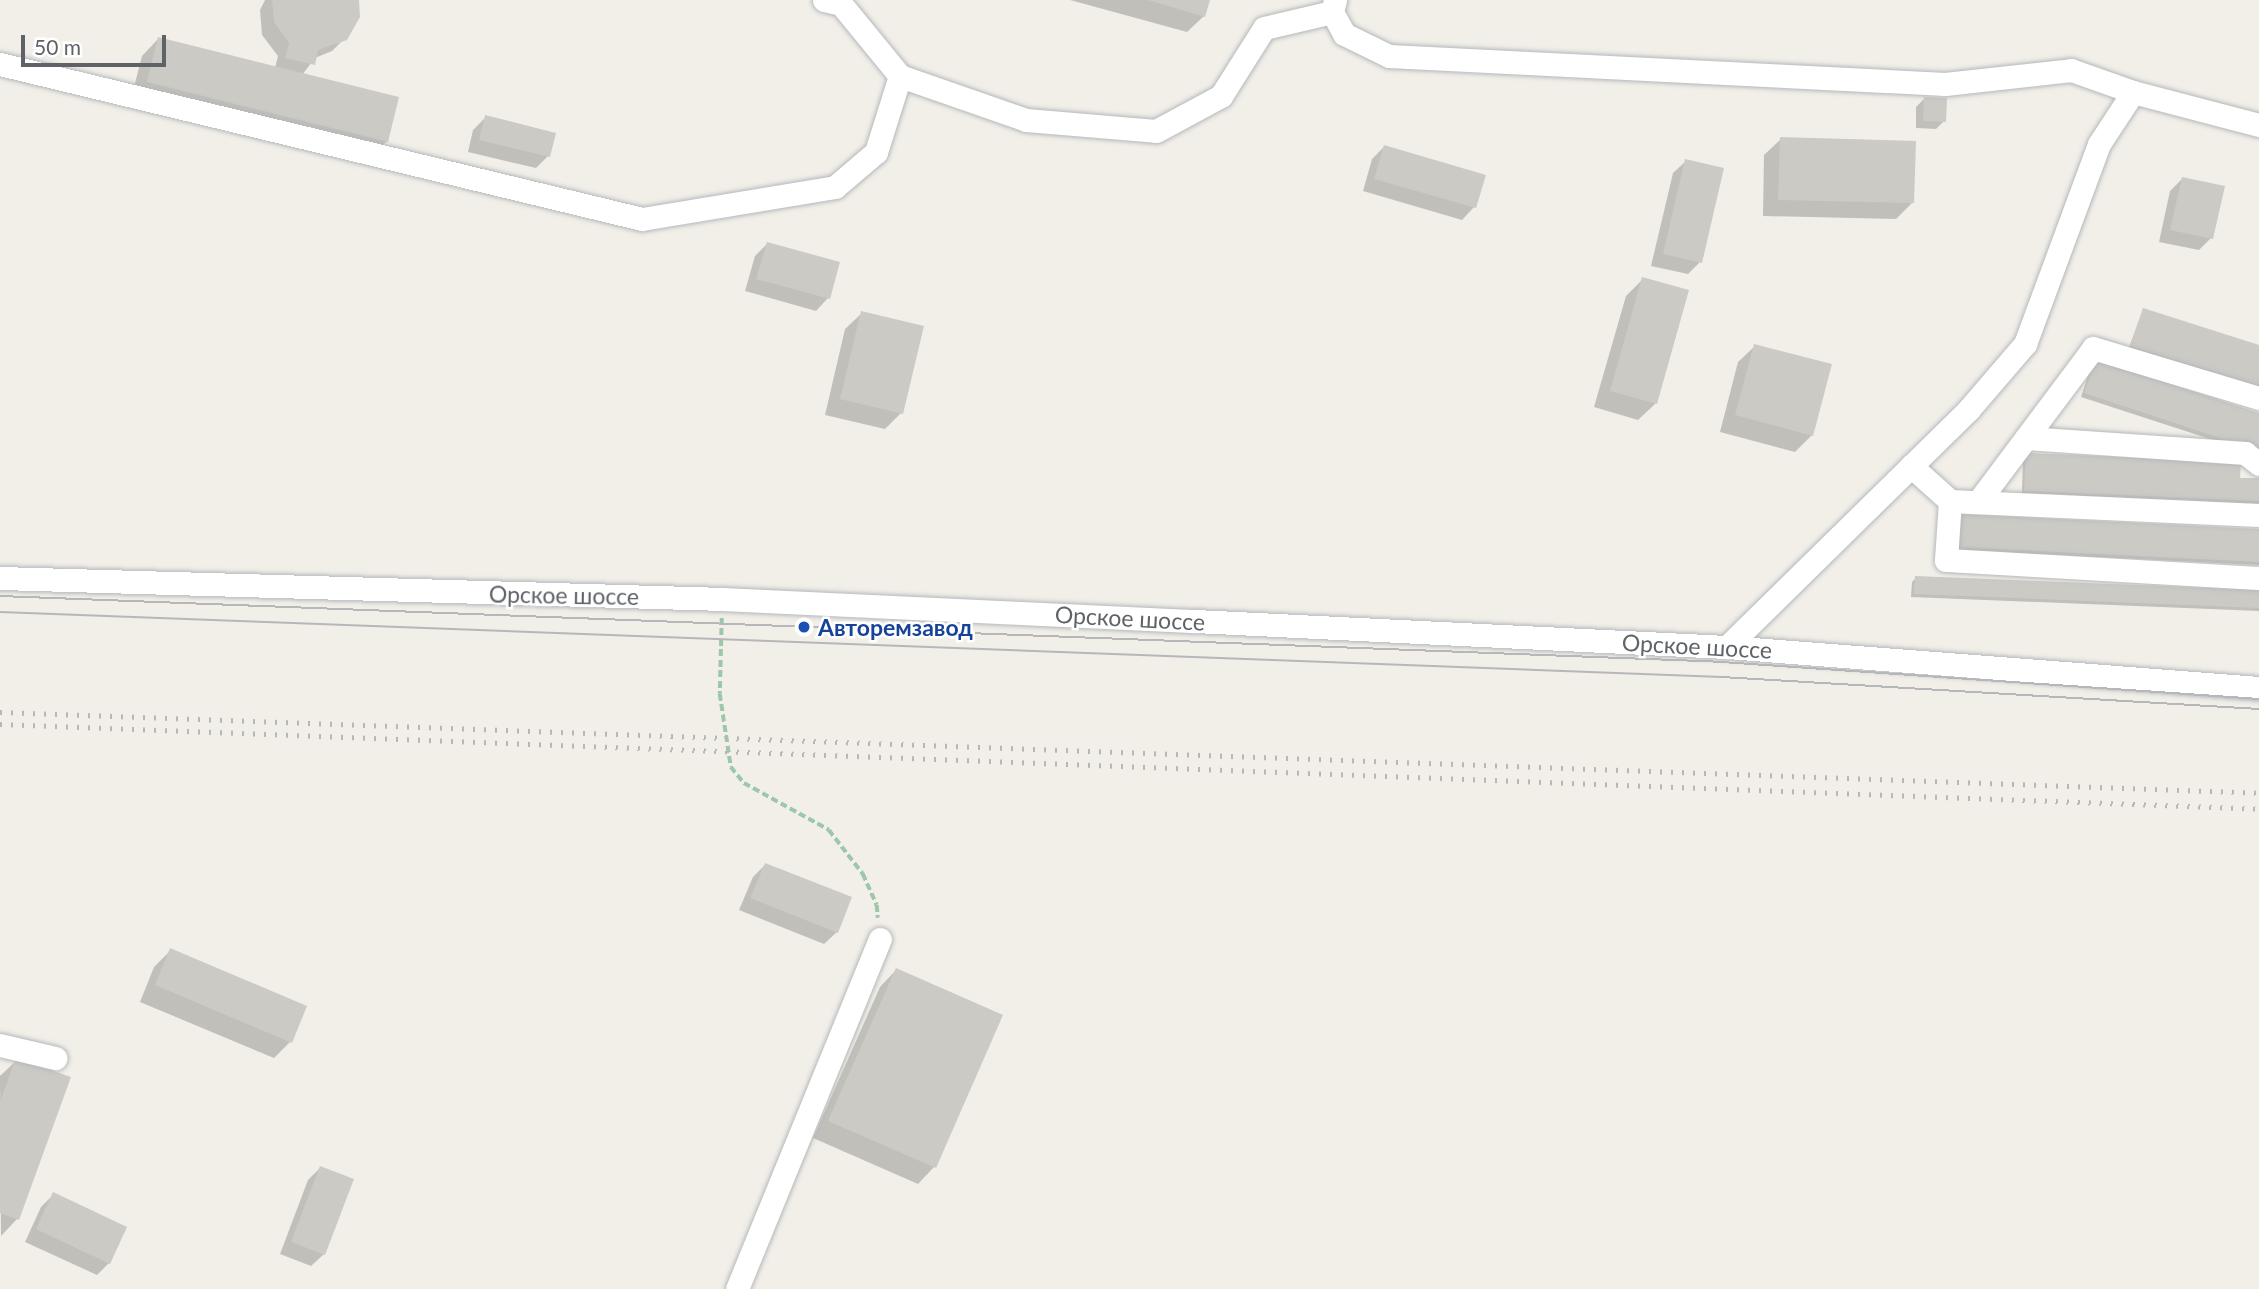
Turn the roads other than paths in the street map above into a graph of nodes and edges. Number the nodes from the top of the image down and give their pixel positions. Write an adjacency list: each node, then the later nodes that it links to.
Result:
1 (824, 0): 4 (street)
2 (1334, 6): 4 (street); 5 (street)
3 (0, 64): 4 (street)
4 (900, 76)
5 (2133, 92): 6 (street); 10 (street)
6 (2259, 125)
7 (2259, 398): 8 (street)
8 (2026, 438): 9 (street); 12 (street)
9 (2259, 464)
10 (1911, 466): 11 (street); 16 (street)
11 (1950, 501): 12 (street); 15 (street)
12 (1978, 502): 13 (street)
13 (2259, 515)
14 (0, 578): 16 (street, Орское шоссе)
15 (2259, 578)
16 (1727, 647): 17 (street, Орское шоссе)
17 (2259, 688)
18 (880, 939): 21 (street)
19 (0, 1045): 20 (street)
20 (55, 1058)
21 (737, 1289)

